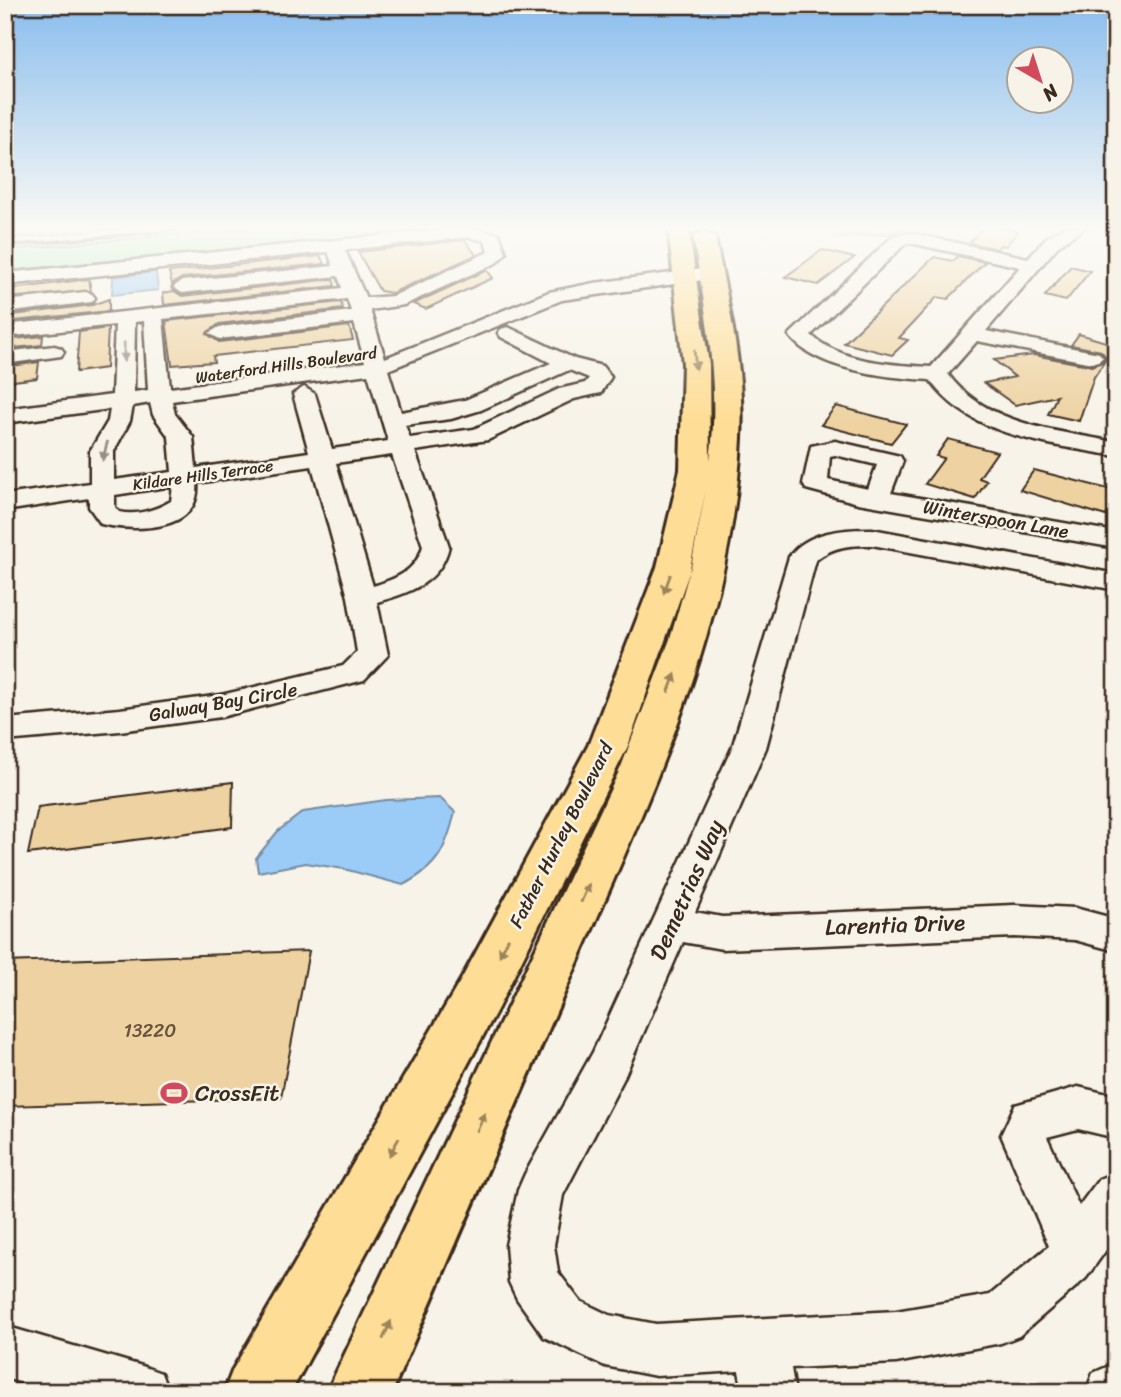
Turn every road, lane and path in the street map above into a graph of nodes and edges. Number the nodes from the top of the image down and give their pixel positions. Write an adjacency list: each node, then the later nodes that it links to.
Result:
1 (354, 291): 9 (street)
2 (418, 291): 9 (street)
3 (579, 291): 23 (street, Waterford Hills Boulevard)
4 (694, 291): 52 (main road, Father Hurley Boulevard, one-way to 52)
5 (699, 291): 53 (main road, Father Hurley Boulevard, one-way to 5)
6 (845, 291): 26 (street)
7 (1008, 291): 18 (street)
8 (85, 298): 10 (street)
9 (359, 304): 11 (street); 16 (street); 23 (street)
10 (5, 307)
11 (215, 308): 12 (street); 16 (street)
12 (153, 315): 13 (street); 27 (street)
13 (125, 318): 14 (street); 28 (street, one-way to 28)
14 (57, 326): 15 (street); 19 (street)
15 (5, 331)
16 (219, 333): 20 (street)
17 (508, 333): 24 (street)
18 (971, 334): 22 (street); 26 (street)
19 (54, 352): 21 (street); 25 (street)
20 (222, 356)
21 (5, 358)
22 (1092, 360)
23 (375, 361): 27 (street, Waterford Hills Boulevard); 32 (street)
24 (568, 363): 32 (street); 33 (street, Kildare Hills Terrace)
25 (53, 374)
26 (937, 374): 34 (street)
27 (159, 389): 28 (street, Waterford Hills Boulevard); 36 (street)
28 (123, 394): 30 (street, Waterford Hills Boulevard); 31 (street, Waterford Hills Boulevard); 37 (street, one-way to 37)
29 (304, 394): 35 (street, Galway Bay Circle)
30 (5, 401)
31 (5, 416)
32 (392, 420): 33 (street)
33 (401, 447): 35 (street, Kildare Hills Terrace); 42 (street)
34 (1116, 449)
35 (323, 459): 36 (street, Kildare Hills Terrace); 42 (street, Galway Bay Circle)
36 (185, 478): 37 (street, Kildare Hills Terrace); 37 (street)
37 (102, 489): 39 (street, Kildare Hills Terrace)
38 (877, 498): 40 (street, Winterspoon Lane)
39 (5, 503)
40 (1116, 540)
41 (1116, 582): 44 (street, Demetrias Way)
42 (362, 597): 43 (street, Galway Bay Circle)
43 (5, 730)
44 (673, 924): 45 (street, Larentia Drive); 50 (street, Demetrias Way)
45 (1116, 935)
46 (1116, 1117): 48 (street)
47 (1116, 1195): 48 (street, Demetrias Way)
48 (1075, 1251): 50 (street, Demetrias Way)
49 (5, 1352): 51 (street)
50 (764, 1368)
51 (142, 1392)
52 (257, 1392)
53 (359, 1392)

